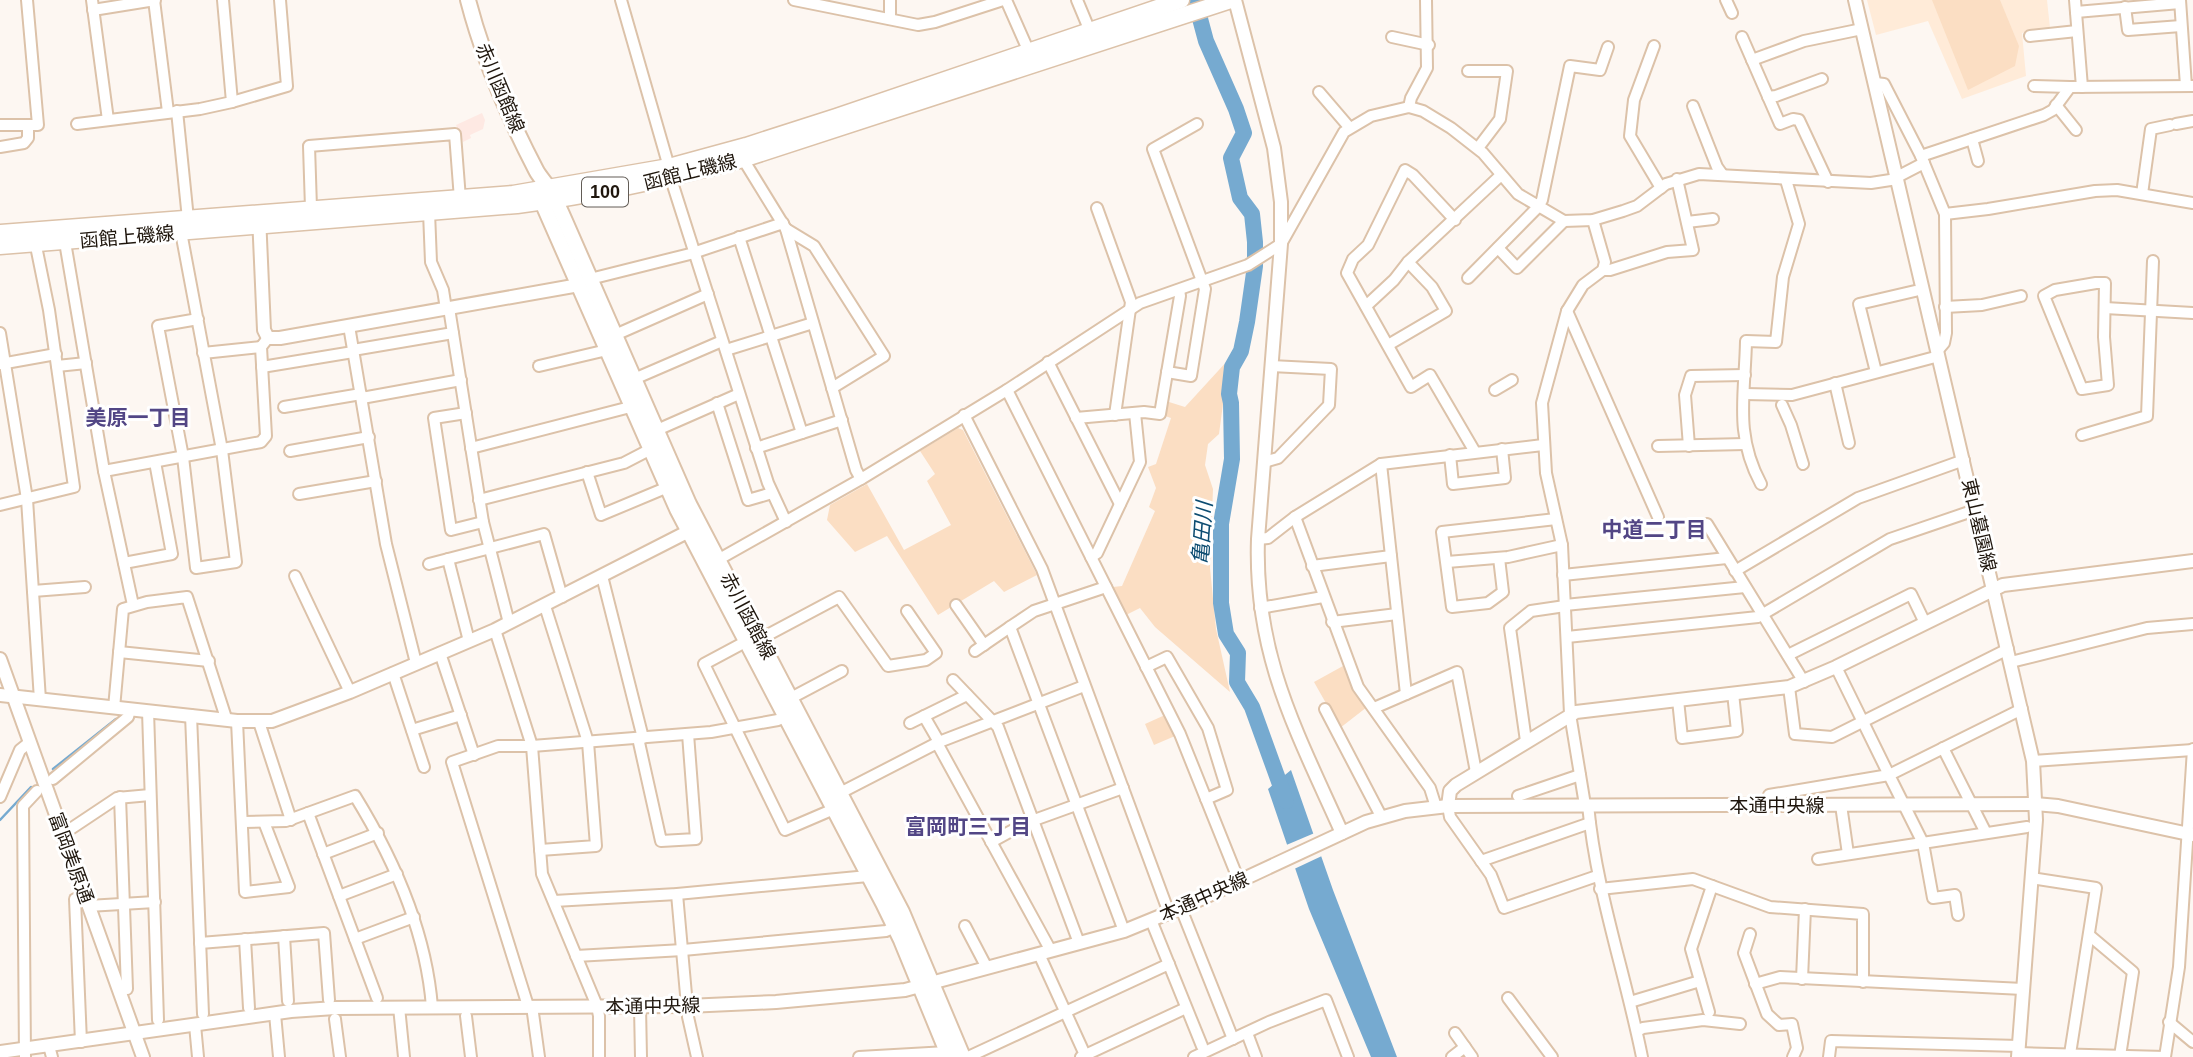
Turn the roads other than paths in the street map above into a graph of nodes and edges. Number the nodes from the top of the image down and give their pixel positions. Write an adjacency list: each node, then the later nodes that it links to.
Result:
1 (27, 0): 55 (street)
2 (155, 0): 17 (street); 49 (street)
3 (223, 0): 45 (street)
4 (280, 0): 45 (street)
5 (468, 0): 72 (main road, 赤川函館線)
6 (621, 0): 64 (street)
7 (793, 0): 16 (street)
8 (890, 0): 23 (street)
9 (1004, 0): 18 (street); 34 (street)
10 (1077, 0): 28 (street)
11 (1426, 0): 31 (street)
12 (1726, 0): 22 (street)
13 (1856, 0): 25 (street, 東山墓園線)
14 (1227, 2): 19 (main road, 函館上磯線 / 100); 92 (street)
15 (2180, 2): 21 (street); 24 (street)
16 (827, 3): 23 (street)
17 (93, 5): 50 (street)
18 (972, 5): 23 (street)
19 (1182, 5): 28 (main road, 函館上磯線 / 100)
20 (2075, 6): 21 (street); 26 (street)
21 (2125, 7): 24 (street)
22 (1732, 13)
23 (890, 19)
24 (2181, 26): 40 (street)
25 (1862, 29): 35 (street); 38 (street, 東山墓園線)
26 (2077, 31): 27 (street); 42 (street)
27 (2030, 36)
28 (1092, 37): 34 (main road, 函館上磯線 / 100); 61 (main road, 函館上磯線 / 100)
29 (1392, 37): 31 (street)
30 (1742, 37): 35 (street)
31 (1429, 45): 48 (street)
32 (1654, 46): 71 (street)
33 (1608, 47): 76 (street)
34 (1030, 52): 64 (main road, 函館上磯線 / 100)
35 (1752, 60): 44 (street)
36 (1468, 71): 60 (street)
37 (1822, 79): 44 (street)
38 (1875, 83): 62 (street); 67 (street, 東山墓園線)
39 (2034, 86): 41 (street)
40 (2189, 86): 42 (street)
41 (2070, 87): 42 (street); 46 (street)
42 (2082, 87)
43 (1319, 92): 56 (street)
44 (1768, 97): 70 (street)
45 (232, 102): 49 (street)
46 (2056, 105): 57 (street); 58 (street)
47 (1693, 106): 65 (street)
48 (1409, 107): 56 (street); 60 (street)
49 (172, 111): 50 (street); 87 (street)
50 (108, 120): 52 (street)
51 (2193, 121): 73 (street)
52 (77, 124)
53 (1197, 124): 101 (street)
54 (0, 125): 55 (street)
55 (28, 125): 59 (street)
56 (1349, 127): 92 (street)
57 (2076, 130)
58 (1972, 139): 62 (street); 63 (street)
59 (0, 148)
60 (1478, 148): 66 (street)
61 (743, 159): 64 (main road, 函館上磯線 / 100); 88 (street)
62 (1923, 159): 67 (street); 80 (street)
63 (1978, 161)
64 (670, 173): 72 (main road, 函館上磯線 / 100); 96 (street)
65 (1722, 174): 68 (street); 69 (street)
66 (1500, 176): 76 (street); 81 (street)
67 (1897, 178): 70 (street); 127 (street, 東山墓園線)
68 (1677, 179): 71 (street); 86 (street)
69 (1786, 180): 70 (street); 138 (street)
70 (1828, 182)
71 (1661, 188): 84 (street)
72 (544, 191): 74 (main road, 函館上磯線 / 100); 79 (main road, 函館上磯線 / 100); 102 (main road, 赤川函館線)
73 (2142, 194): 75 (street); 80 (street)
74 (460, 199): 77 (main road, 函館上磯線 / 100); 77 (street)
75 (2193, 203)
76 (1538, 207): 85 (street); 94 (street)
77 (312, 208): 83 (main road, 函館上磯線 / 100)
78 (1097, 208): 111 (street)
79 (429, 212): 83 (main road, 函館上磯線 / 100); 109 (street)
80 (1945, 214): 108 (street)
81 (1455, 219): 98 (street); 107 (street)
82 (1713, 219): 86 (street)
83 (259, 220): 87 (main road, 函館上磯線 / 100); 122 (street)
84 (1593, 220): 85 (street); 99 (street)
85 (1564, 222): 94 (street)
86 (1687, 222): 99 (street)
87 (184, 225): 89 (main road, 函館上磯線 / 100); 91 (main road, 函館上磯線 / 100); 115 (street)
88 (785, 226): 90 (street); 116 (street); 143 (street)
89 (0, 233)
90 (739, 237): 96 (street); 121 (street)
91 (65, 242): 93 (main road, 函館上磯線 / 100); 132 (street)
92 (1281, 244): 101 (street); 134 (street)
93 (0, 246)
94 (1498, 248): 100 (street)
95 (37, 251): 129 (street)
96 (695, 252): 102 (street); 105 (street)
97 (2153, 261): 113 (street)
98 (1408, 262): 107 (street); 124 (street)
99 (1602, 270): 112 (street)
100 (1468, 278)
101 (1203, 281): 103 (street); 136 (street)
102 (584, 282): 109 (street); 120 (main road, 赤川函館線); 126 (main road, 赤川函館線)
103 (1179, 290): 111 (street); 136 (street)
104 (1915, 291): 137 (street)
105 (708, 294): 120 (street); 123 (street)
106 (2021, 296): 108 (street)
107 (1366, 306): 124 (street)
108 (1945, 307): 127 (street)
109 (447, 308): 117 (street); 119 (street)
110 (2105, 308): 110 (street); 113 (street)
111 (1131, 309): 130 (street); 156 (street)
112 (1567, 311): 164 (street); 196 (street)
113 (2150, 311): 114 (street); 161 (street)
114 (2193, 313)
115 (198, 319): 128 (street); 176 (street)
116 (813, 323): 121 (street); 143 (street)
117 (349, 326): 122 (street); 125 (street)
118 (0, 333): 131 (street)
119 (453, 333): 125 (street); 140 (street)
120 (615, 335): 139 (main road, 赤川函館線)
121 (770, 336): 123 (street); 160 (street)
122 (265, 343): 128 (street); 135 (street)
123 (724, 345): 139 (street); 146 (street)
124 (1388, 345): 174 (street)
125 (353, 351): 135 (street); 148 (street)
126 (607, 351): 133 (street); 150 (main road, 赤川函館線)
127 (1938, 353): 137 (street); 177 (street, 東山墓園線)
128 (203, 354): 172 (street)
129 (56, 360): 131 (street); 132 (street); 190 (street)
130 (1048, 362): 144 (street); 157 (street)
131 (3, 363): 190 (street)
132 (86, 363): 182 (street)
133 (539, 366)
134 (1271, 366): 179 (street); 179 (street)
135 (262, 367): 172 (street)
136 (1167, 372): 154 (street)
137 (1876, 372): 142 (street)
138 (1745, 375): 147 (street); 167 (street)
139 (634, 379): 150 (main road, 赤川函館線)
140 (461, 380): 148 (street); 153 (street)
141 (1513, 380): 145 (street)
142 (1836, 383): 147 (street); 163 (street)
143 (832, 388): 158 (street)
144 (1007, 390): 155 (street); 206 (street)
145 (1495, 390)
146 (739, 394): 149 (street); 169 (street)
147 (1745, 394): 165 (street)
148 (361, 396): 152 (street); 162 (street)
149 (718, 403): 159 (street); 188 (street)
150 (638, 405): 159 (main road, 赤川函館線); 168 (street); 170 (main road, 赤川函館線)
151 (1782, 405): 181 (street)
152 (284, 407)
153 (466, 413): 168 (street); 198 (street)
154 (1135, 413): 156 (street); 192 (street)
155 (964, 415): 184 (street); 227 (street)
156 (1115, 415): 157 (street)
157 (1076, 418): 192 (street)
158 (842, 420): 160 (street); 184 (street)
159 (657, 430): 201 (main road, 赤川函館線)
160 (802, 433): 169 (street)
161 (2082, 435)
162 (369, 438): 173 (street); 185 (street)
163 (1849, 443)
164 (1543, 444): 171 (street); 197 (street)
165 (1745, 444): 167 (street); 186 (street)
166 (1658, 446): 167 (street)
167 (1689, 446)
168 (471, 448): 191 (street)
169 (756, 448): 188 (street)
170 (651, 449): 183 (street); 187 (main road, 赤川函館線)
171 (1502, 449): 174 (street); 175 (street)
172 (222, 450): 176 (street); 176 (street)
173 (290, 451)
174 (1475, 452): 175 (street)
175 (1450, 455): 180 (street)
176 (183, 457): 178 (street)
177 (1964, 460): 194 (street, 東山墓園線); 216 (street)
178 (155, 462): 182 (street); 213 (street)
179 (1264, 462): 202 (street)
180 (1381, 464): 195 (street); 205 (street)
181 (1803, 464)
182 (104, 471): 213 (street)
183 (587, 472): 187 (street); 191 (street)
184 (861, 479): 199 (street)
185 (376, 481): 189 (street); 251 (street)
186 (1761, 484)
187 (668, 487): 201 (main road, 赤川函館線)
188 (772, 493): 199 (street)
189 (299, 494)
190 (27, 499): 193 (street); 224 (street)
191 (479, 500): 198 (street)
192 (1120, 504): 206 (street)
193 (0, 505)
194 (1975, 510): 223 (street, 東山墓園線); 235 (street)
195 (1294, 517): 202 (street); 215 (street)
196 (1658, 517)
197 (1556, 519): 203 (street); 212 (street)
198 (483, 522): 204 (street)
199 (786, 522): 211 (street)
200 (1707, 524): 208 (street)
201 (694, 528): 211 (main road, 赤川函館線); 219 (street)
202 (1258, 539): 232 (street)
203 (1562, 545): 207 (street); 217 (street)
204 (489, 548): 209 (street); 225 (street); 237 (street)
205 (1391, 556): 215 (street); 234 (street)
206 (1091, 557): 221 (street)
207 (1499, 558): 212 (street); 212 (street)
208 (1727, 558): 216 (street); 217 (street)
209 (448, 559): 214 (street); 244 (street)
210 (2193, 561): 223 (street)
211 (713, 562): 243 (main road, 赤川函館線)
212 (1447, 562)
213 (124, 563): 228 (street)
214 (429, 564)
215 (1312, 566): 226 (street)
216 (1735, 571): 222 (street)
217 (1563, 575): 231 (street)
218 (295, 576): 260 (street)
219 (602, 576): 225 (street); 287 (street)
220 (85, 587): 224 (street)
221 (1106, 587): 227 (street); 252 (street)
222 (1745, 587): 231 (street); 235 (street)
223 (1994, 589): 238 (street); 248 (street, 東山墓園線)
224 (33, 591): 265 (street)
225 (562, 597): 230 (street)
226 (1323, 597): 232 (street); 236 (street)
227 (1055, 604): 240 (street); 258 (street)
228 (133, 605): 245 (street); 250 (street)
229 (956, 605): 240 (street)
230 (545, 606): 237 (street); 290 (street)
231 (1565, 606): 242 (street); 288 (street)
232 (1260, 608): 330 (street)
233 (907, 611): 243 (street)
234 (1397, 614): 236 (street); 262 (street)
235 (1762, 615): 242 (street); 247 (street)
236 (1332, 622): 269 (street)
237 (509, 623): 241 (street)
238 (1925, 623): 247 (street); 253 (street)
239 (2193, 624): 248 (street)
240 (1010, 627): 267 (street)
241 (495, 630): 244 (street); 292 (street)
242 (1567, 637): 275 (street)
243 (753, 640): 270 (main road, 赤川函館線); 284 (street)
244 (469, 641): 246 (street)
245 (119, 652): 250 (street); 268 (street)
246 (440, 653): 251 (street); 277 (street)
247 (1788, 655): 257 (street)
248 (2010, 655): 272 (street, 東山墓園線); 281 (street)
249 (0, 659): 263 (street, 富岡美原通)
250 (209, 662): 279 (street)
251 (416, 663): 255 (street)
252 (1146, 667): 312 (street); 312 (street)
253 (1836, 667): 257 (street); 281 (street)
254 (842, 671): 270 (street)
255 (393, 673): 260 (street); 285 (street)
256 (953, 680): 264 (street)
257 (1804, 682): 259 (street)
258 (1084, 686): 267 (street); 303 (street)
259 (1789, 687): 261 (street); 281 (street)
260 (351, 692): 282 (street)
261 (1733, 693): 266 (street); 266 (street)
262 (1406, 694): 269 (street); 299 (street)
263 (6, 695): 265 (street); 289 (street, 富岡美原通)
264 (967, 695): 278 (street); 280 (street)
265 (40, 700): 268 (street)
266 (1678, 700): 275 (street)
267 (1039, 702): 280 (street); 313 (street)
268 (114, 708): 273 (street)
269 (1374, 708): 319 (street)
270 (791, 709): 284 (street); 305 (main road, 赤川函館線); 320 (main road, 赤川函館線)
271 (1325, 709): 322 (street)
272 (2022, 709): 293 (street); 296 (street, 東山墓園線)
273 (130, 710): 274 (street); 302 (street)
274 (148, 711): 276 (street); 306 (street)
275 (1570, 714): 288 (street); 300 (street)
276 (191, 715): 279 (street); 370 (street)
277 (461, 715): 285 (street); 295 (street)
278 (924, 716): 283 (street); 291 (street)
279 (231, 720): 282 (street); 325 (street)
280 (991, 720): 291 (street); 324 (street)
281 (1863, 721): 301 (street)
282 (259, 722): 323 (street)
283 (910, 723)
284 (736, 728): 286 (street); 320 (street)
285 (412, 730): 298 (street)
286 (688, 734): 287 (street); 287 (street)
287 (640, 738): 290 (street)
288 (1526, 741): 299 (street)
289 (30, 742): 309 (street); 332 (street, 富岡美原通)
290 (588, 742): 292 (street); 336 (street)
291 (938, 743): 305 (street); 334 (street)
292 (532, 746): 295 (street); 336 (street)
293 (1943, 748): 301 (street); 318 (street)
294 (2193, 750): 296 (street); 297 (street)
295 (474, 755): 389 (street)
296 (2033, 761): 315 (street, 東山墓園線)
297 (2192, 764): 311 (street)
298 (424, 767)
299 (1476, 772): 319 (street)
300 (1580, 775): 308 (street); 316 (street)
301 (1889, 775): 307 (street); 314 (street)
302 (52, 779)
303 (1123, 788): 313 (street); 356 (street)
304 (37, 791): 418 (street)
305 (840, 793): 381 (main road, 赤川函館線)
306 (150, 795): 310 (street); 352 (street)
307 (1769, 795)
308 (1518, 796)
309 (0, 797)
310 (120, 797): 332 (street); 353 (street)
311 (2191, 797): 333 (street)
312 (1206, 799): 345 (street)
313 (1077, 804): 324 (street); 364 (street)
314 (1904, 804): 317 (street, 本通中央線); 318 (street, 本通中央線); 335 (street)
315 (2035, 804): 318 (street, 本通中央線); 333 (street, 本通中央線); 344 (street, 東山墓園線)
316 (1586, 805): 317 (street, 本通中央線); 319 (street, 本通中央線); 327 (street)
317 (1841, 805): 338 (street)
318 (1971, 805): 331 (street)
319 (1442, 807): 322 (street, 本通中央線); 340 (street)
320 (834, 809): 342 (main road, 赤川函館線)
321 (308, 813): 323 (street); 329 (street); 337 (street)
322 (1382, 818): 330 (street, 本通中央線)
323 (291, 820): 326 (street)
324 (1032, 820): 334 (street); 371 (street)
325 (243, 822): 326 (street); 326 (street)
326 (264, 822)
327 (1590, 823): 340 (street); 343 (street)
328 (2027, 827): 331 (street)
329 (378, 833): 337 (street); 341 (street)
330 (1342, 833): 345 (street, 本通中央線)
331 (1986, 833): 335 (street)
332 (63, 834): 354 (street, 富岡美原通)
333 (2190, 834): 361 (street)
334 (991, 842): 373 (street)
335 (1923, 842): 338 (street); 357 (street)
336 (540, 850): 351 (street)
337 (323, 854): 349 (street)
338 (1848, 854): 339 (street)
339 (1818, 859)
340 (1482, 861): 343 (street)
341 (397, 874): 349 (street); 359 (street)
342 (868, 876): 348 (street); 363 (main road, 赤川函館線)
343 (1597, 876): 347 (street)
344 (2031, 878): 366 (street); 383 (street, 東山墓園線)
345 (1239, 881): 356 (street, 本通中央線)
346 (1712, 886): 347 (street); 355 (street); 378 (street)
347 (1600, 889): 388 (street)
348 (677, 894): 351 (street); 372 (street)
349 (339, 896): 369 (street)
350 (75, 899): 412 (street)
351 (554, 901): 374 (street)
352 (155, 902): 353 (street); 403 (street)
353 (124, 903): 354 (street); 382 (street)
354 (88, 906): 410 (street, 富岡美原通)
355 (1805, 909): 377 (street); 379 (street)
356 (1169, 913): 360 (street, 本通中央線)
357 (1958, 915)
358 (1184, 916): 411 (street)
359 (414, 917): 369 (street); 393 (street)
360 (1151, 920): 364 (street, 本通中央線); 375 (street)
361 (2188, 921): 404 (street)
362 (964, 926): 376 (street)
363 (895, 927): 372 (street); 381 (main road, 赤川函館線)
364 (1124, 930): 371 (street, 本通中央線)
365 (1750, 934): 380 (street)
366 (2089, 934): 420 (street); 423 (street)
367 (285, 936): 368 (street); 386 (street); 387 (street)
368 (245, 939): 370 (street); 395 (street)
369 (355, 939): 384 (street)
370 (200, 943): 400 (street)
371 (1079, 943): 373 (street, 本通中央線)
372 (682, 950): 374 (street); 391 (street)
373 (1045, 953): 376 (street, 本通中央線); 397 (street)
374 (576, 956): 390 (street)
375 (1169, 964): 396 (street); 397 (street)
376 (986, 968): 381 (street, 本通中央線)
377 (1801, 979): 379 (street); 380 (street)
378 (1700, 981): 388 (street); 398 (street)
379 (1863, 982): 383 (street)
380 (1755, 984): 441 (street)
381 (926, 986): 391 (street, 本通中央線); 421 (main road, 赤川函館線); 435 (main road, 赤川函館線)
382 (127, 989)
383 (2023, 989): 417 (street, 東山墓園線)
384 (377, 998)
385 (1508, 998): 439 (street)
386 (329, 1000)
387 (288, 1001)
388 (1630, 1002): 407 (street)
389 (530, 1006): 390 (street, 本通中央線); 393 (street, 本通中央線); 430 (street)
390 (597, 1006): 394 (street, 本通中央線); 431 (street)
391 (687, 1006): 394 (street, 本通中央線); 433 (street)
392 (399, 1007): 393 (street, 本通中央線); 399 (street, 本通中央線); 428 (street)
393 (432, 1007)
394 (640, 1007): 432 (street)
395 (249, 1008)
396 (1186, 1008): 419 (street); 422 (street)
397 (1065, 1012): 422 (street); 435 (street)
398 (1709, 1012)
399 (275, 1013): 406 (street, 本通中央線); 426 (street)
400 (203, 1014)
401 (466, 1016): 429 (street)
402 (335, 1018): 427 (street)
403 (158, 1020)
404 (2169, 1022): 413 (street); 443 (street)
405 (1740, 1024): 407 (street)
406 (195, 1025): 410 (street, 本通中央線); 425 (street)
407 (1637, 1031): 440 (street)
408 (1247, 1033): 411 (street); 436 (street); 437 (street)
409 (1455, 1033): 416 (street)
410 (133, 1034): 412 (street, 本通中央線); 424 (street, 富岡美原通)
411 (1233, 1039): 419 (street)
412 (81, 1042): 414 (street, 本通中央線)
413 (2193, 1042)
414 (51, 1051): 418 (street, 本通中央線)
415 (0, 1052): 418 (street, 本通中央線)
416 (1468, 1052): 438 (street)
417 (2018, 1052): 420 (street); 442 (street)
418 (24, 1053)
419 (1201, 1053)
420 (2070, 1054): 423 (street)
421 (948, 1055): 434 (street)
422 (1084, 1056)
423 (2120, 1056): 443 (street)
424 (143, 1057)
425 (198, 1057)
426 (279, 1057)
427 (340, 1057)
428 (404, 1057)
429 (471, 1057)
430 (539, 1057)
431 (599, 1057)
432 (641, 1057)
433 (697, 1057)
434 (859, 1057)
435 (965, 1057)
436 (1256, 1057)
437 (1348, 1057)
438 (1452, 1057)
439 (1552, 1057)
440 (1642, 1057)
441 (1793, 1057)
442 (1829, 1057)
443 (2165, 1057)

